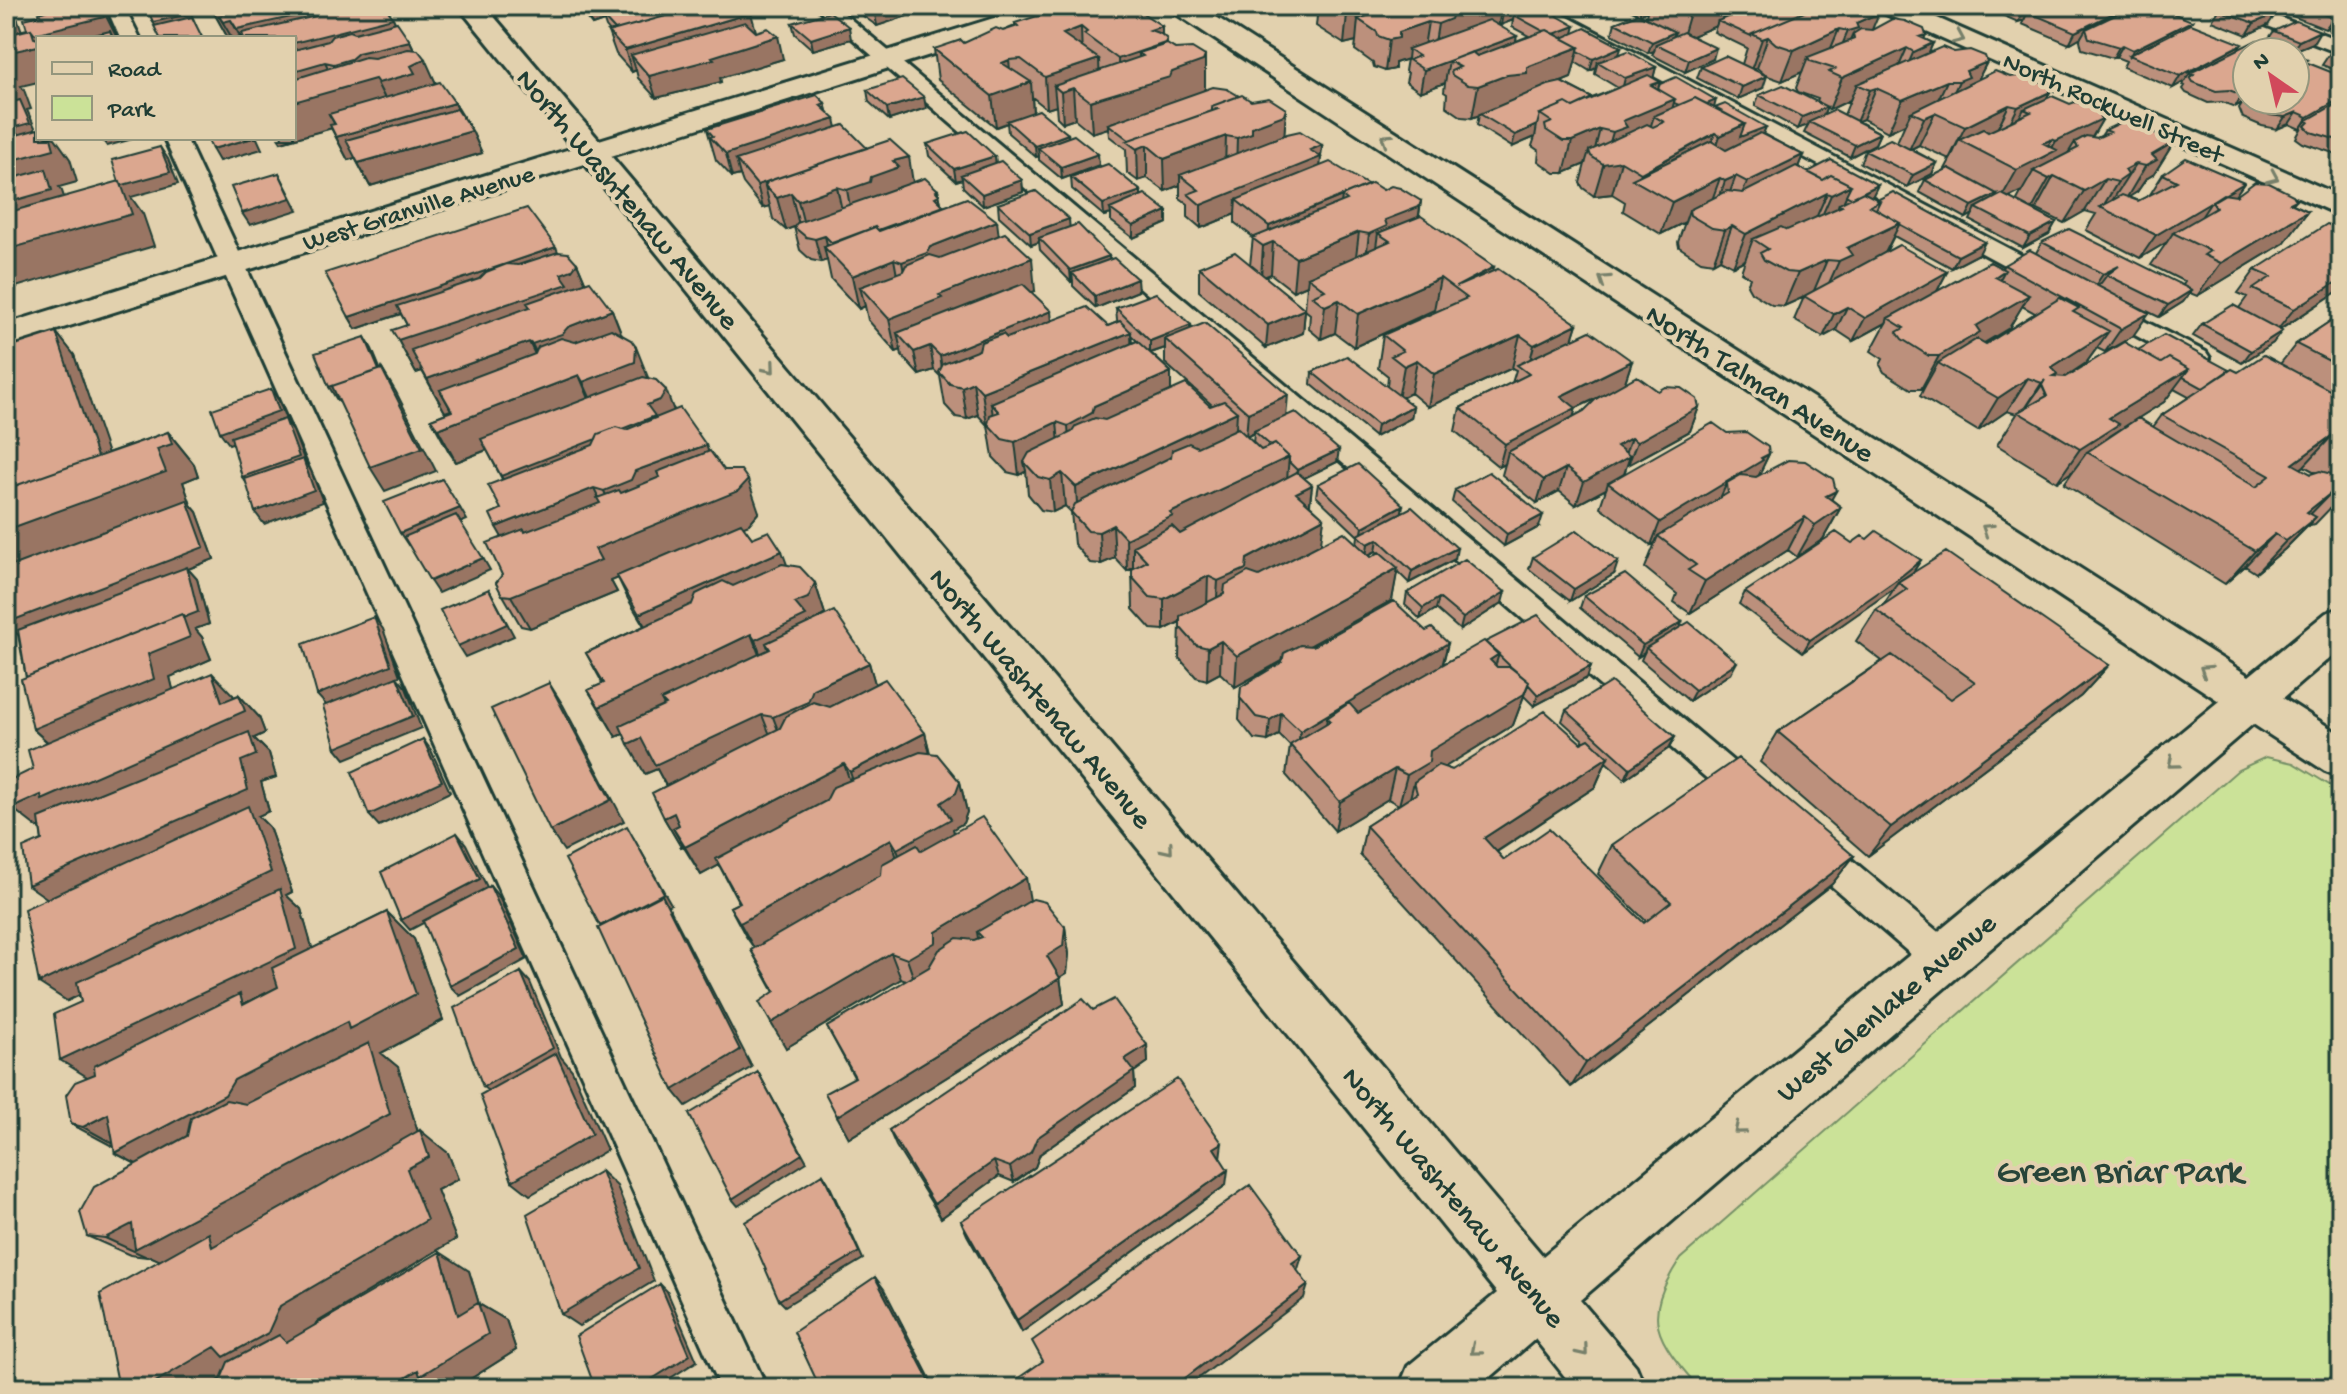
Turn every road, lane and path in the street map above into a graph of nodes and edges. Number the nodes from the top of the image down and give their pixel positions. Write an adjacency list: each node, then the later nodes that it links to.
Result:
1 (115, 6): 9 (lane)
2 (471, 6): 13 (street, North Washtenaw Avenue)
3 (824, 6): 11 (lane)
4 (1060, 6): 11 (street, West Granville Avenue)
5 (1181, 6): 19 (street, North Talman Avenue, one-way to 5)
6 (1533, 6): 17 (lane)
7 (1888, 6): 14 (street, North Rockwell Street, one-way to 14)
8 (2233, 6): 10 (lane)
9 (129, 36)
10 (2341, 48)
11 (887, 60): 13 (street, West Granville Avenue); 21 (lane)
12 (176, 140): 15 (lane)
13 (591, 152): 15 (street, West Granville Avenue); 24 (street, North Washtenaw Avenue, one-way to 24)
14 (2341, 207)
15 (231, 265): 16 (street, West Granville Avenue); 25 (lane)
16 (6, 335)
17 (2216, 367)
18 (2341, 624): 19 (street, West Glenlake Avenue)
19 (2250, 700): 20 (street, North Talman Avenue); 23 (street, West Glenlake Avenue, one-way to 23)
20 (2341, 758)
21 (1768, 811)
22 (1793, 831): 23 (lane)
23 (1942, 958): 24 (street, West Glenlake Avenue, one-way to 24)
24 (1538, 1297): 26 (street, West Glenlake Avenue, one-way to 26); 27 (street, North Washtenaw Avenue, one-way to 27)
25 (744, 1388)
26 (1430, 1388)
27 (1614, 1388)

